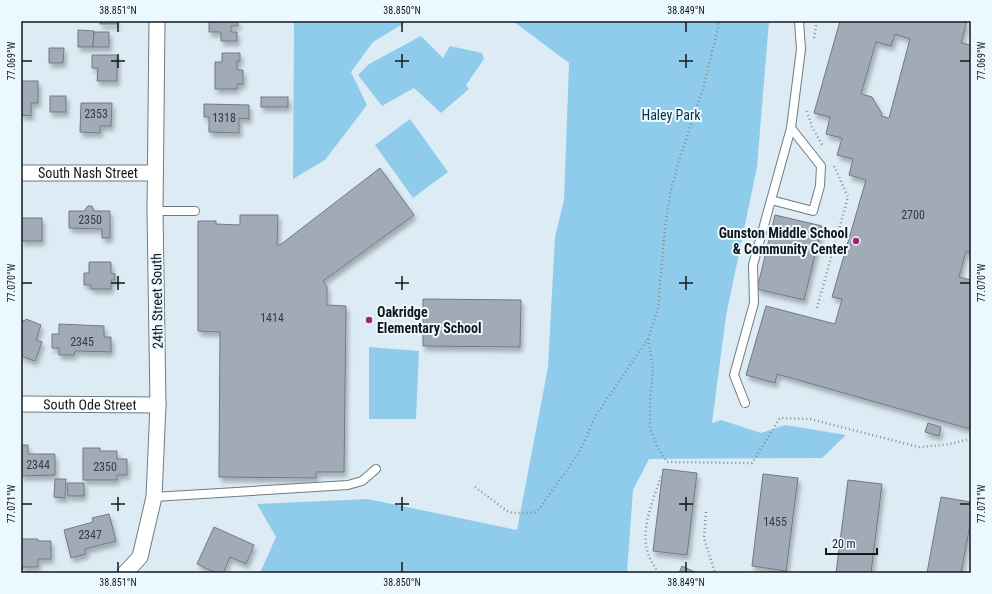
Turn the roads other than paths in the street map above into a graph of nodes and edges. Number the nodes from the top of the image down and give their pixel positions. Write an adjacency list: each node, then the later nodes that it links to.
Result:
1 (157, 21): 5 (street, 24th Street South)
2 (799, 21): 3 (lane)
3 (791, 128): 6 (lane); 6 (lane)
4 (21, 173): 5 (street, South Nash Street)
5 (156, 173): 7 (street, 24th Street South)
6 (771, 200): 9 (lane)
7 (155, 211): 8 (lane); 11 (street, 24th Street South)
8 (195, 211)
9 (745, 403)
10 (21, 404): 11 (street, South Ode Street)
11 (158, 406): 13 (street, 24th Street South)
12 (376, 469): 13 (lane)
13 (154, 497): 14 (street, 24th Street South)
14 (125, 573)

